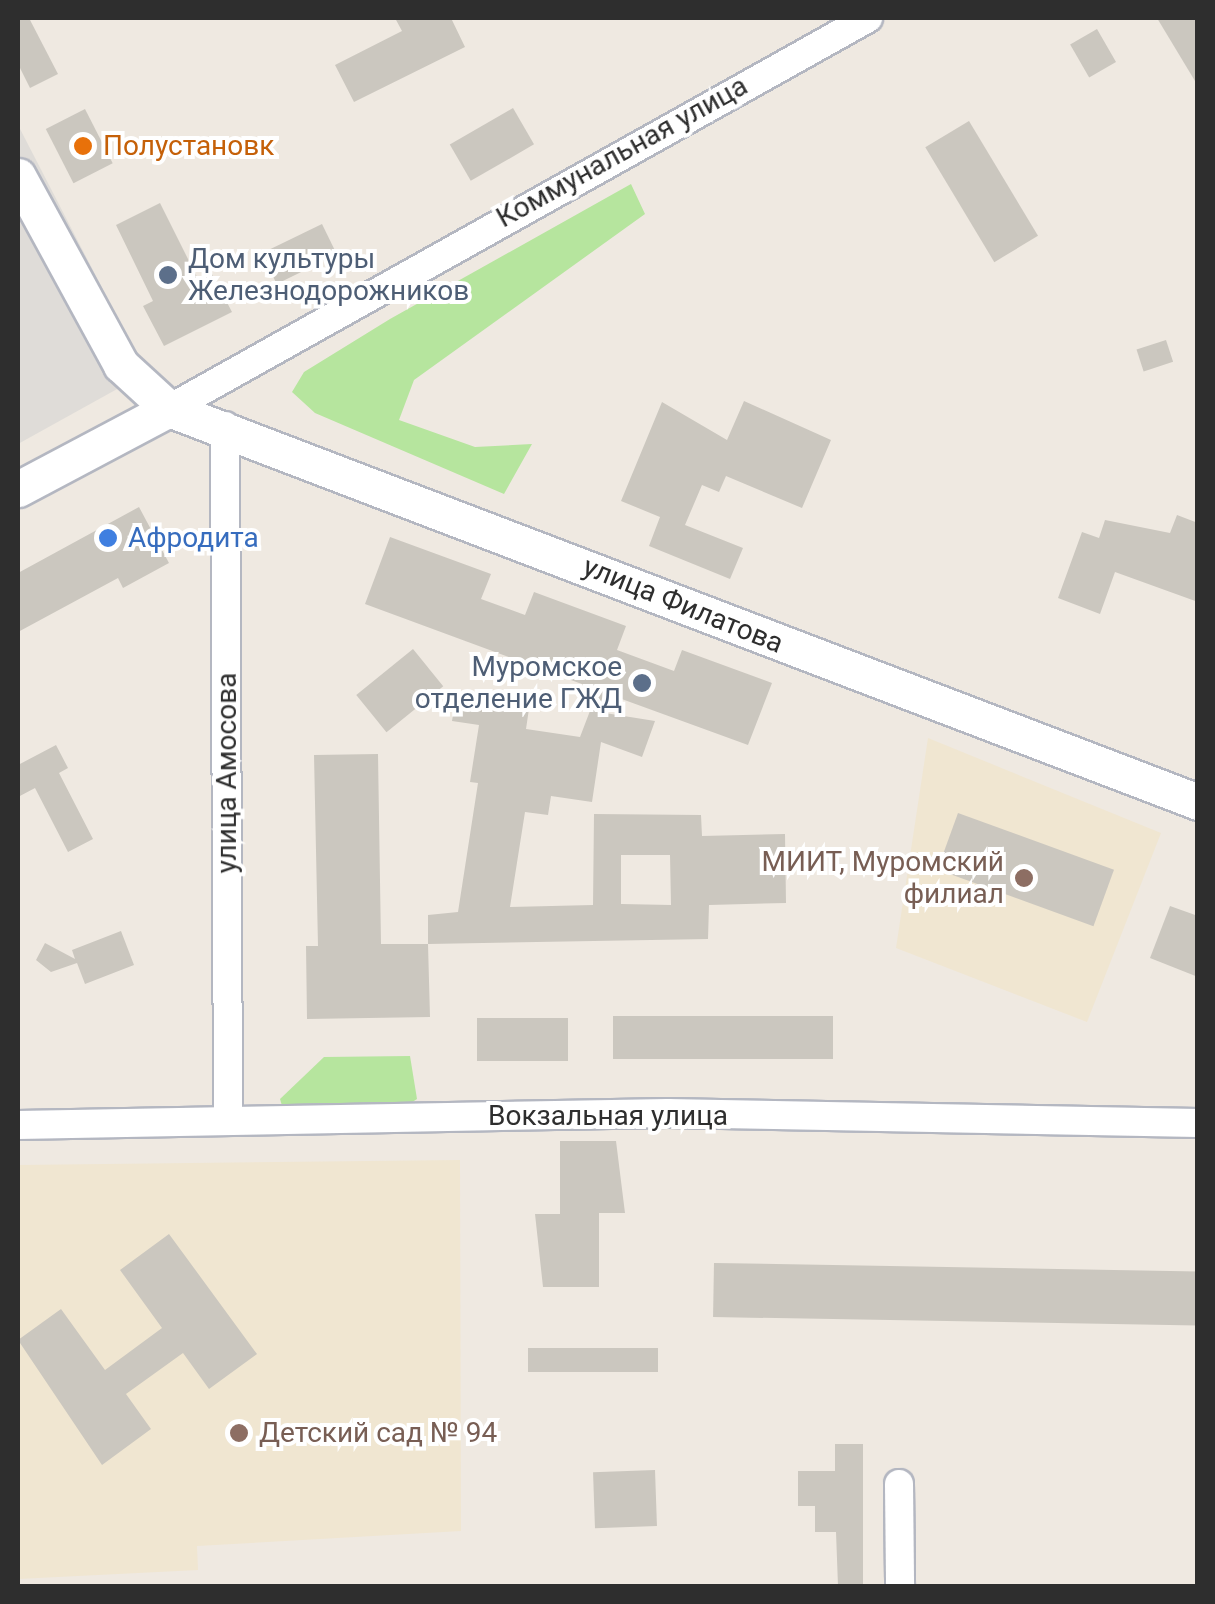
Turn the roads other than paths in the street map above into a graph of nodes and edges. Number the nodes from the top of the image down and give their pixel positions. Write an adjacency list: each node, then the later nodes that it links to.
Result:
1 (868, 18): 3 (street, Коммунальная улица)
2 (18, 176): 3 (street)
3 (169, 409): 4 (street, улица Филатова); 5 (street)
4 (226, 426): 6 (street, улица Филатова); 7 (street, улица Амосова)
5 (18, 489)
6 (1198, 802)
7 (228, 1121): 8 (street, Вокзальная улица); 9 (street, Вокзальная улица)
8 (18, 1124)
9 (1198, 1124)
10 (899, 1484): 11 (street)
11 (900, 1586)

